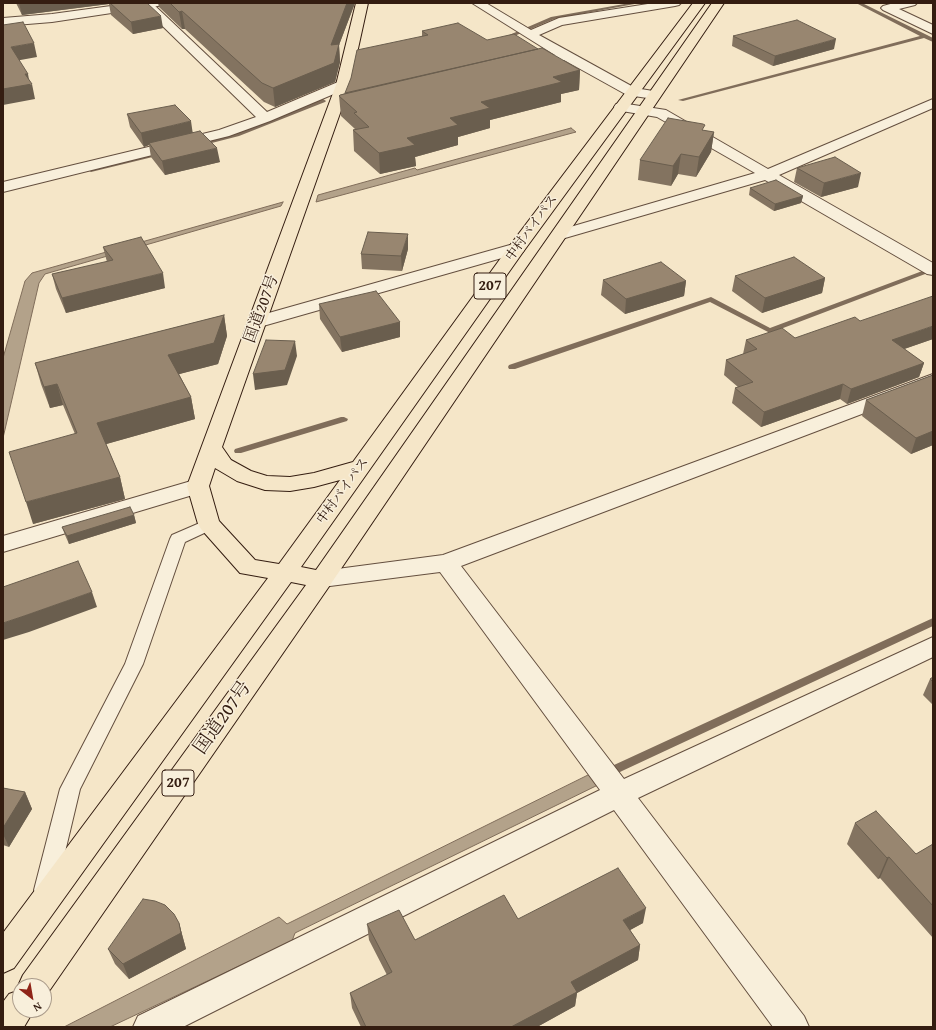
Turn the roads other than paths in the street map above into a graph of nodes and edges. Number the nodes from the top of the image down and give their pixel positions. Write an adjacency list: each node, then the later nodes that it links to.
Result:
1 (362, 3): 13 (highway, 国道207号)
2 (478, 3): 10 (street)
3 (675, 3): 10 (street)
4 (699, 3): 14 (highway, 中村バイパス / 207)
5 (718, 3): 15 (highway, 中村バイパス / 207)
6 (911, 3): 9 (street)
7 (153, 4): 8 (street); 19 (street)
8 (3, 22)
9 (933, 30)
10 (526, 31): 11 (street)
11 (566, 56): 12 (street); 14 (street)
12 (516, 68)
13 (343, 84): 19 (street); 25 (highway, 国道207号)
14 (632, 92): 15 (street); 17 (highway, 中村バイパス / 207)
15 (654, 95): 18 (highway, 中村バイパス / 207)
16 (933, 103): 20 (street)
17 (621, 107): 18 (street); 23 (highway, 中村バイパス / 207)
18 (645, 110): 20 (street); 22 (highway, 中村バイパス / 207)
19 (265, 118): 21 (street)
20 (768, 174): 22 (street); 24 (street)
21 (3, 187)
22 (559, 235): 34 (highway, 中村バイパス / 207)
23 (517, 248): 25 (street); 28 (highway, 中村バイパス / 207)
24 (930, 268)
25 (257, 322): 27 (highway, 国道207号)
26 (933, 380): 32 (street)
27 (212, 447): 28 (highway); 29 (highway, 国道207号)
28 (361, 467): 33 (highway, 中村バイパス / 207)
29 (198, 486): 30 (highway); 31 (street)
30 (209, 524): 33 (highway); 37 (lane)
31 (3, 544)
32 (446, 563): 34 (street); 36 (street)
33 (285, 573): 34 (highway); 37 (highway, 国道207号 / 207)
34 (322, 579): 39 (highway, 国道207号 / 207)
35 (933, 646): 36 (street)
36 (619, 794): 42 (street); 43 (street)
37 (41, 906): 38 (highway, 国道207号 / 207)
38 (3, 958)
39 (40, 978)
40 (12, 1017): 41 (highway)
41 (5, 1027)
42 (149, 1027)
43 (793, 1027)

